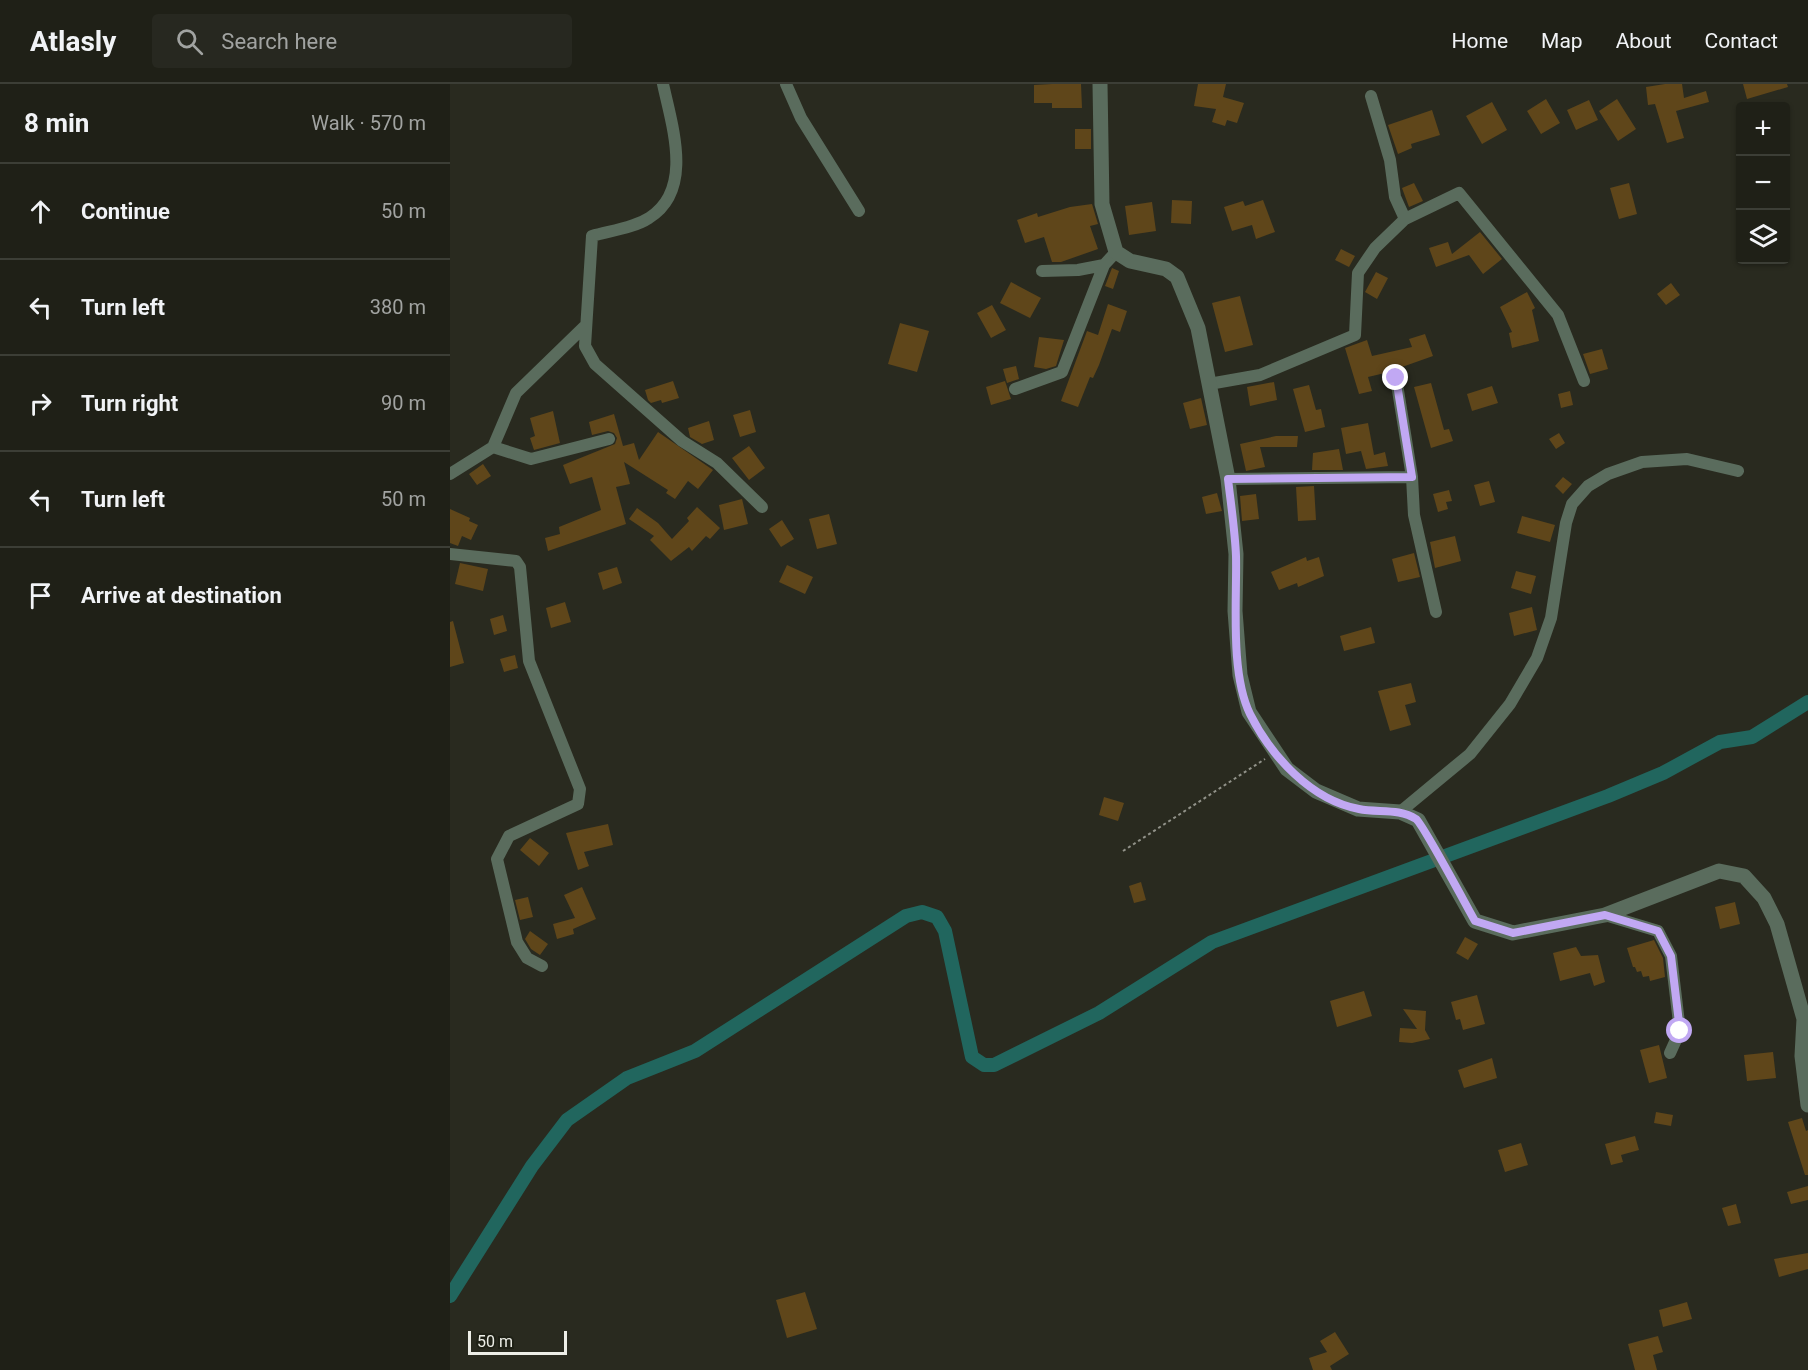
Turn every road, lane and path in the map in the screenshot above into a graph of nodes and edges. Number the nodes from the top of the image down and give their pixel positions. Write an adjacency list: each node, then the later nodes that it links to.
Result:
1 (663, 84): 10 (street)
2 (786, 84): 5 (street)
3 (1100, 84): 7 (street)
4 (1371, 96): 6 (street)
5 (859, 211)
6 (1405, 219): 12 (street); 13 (street)
7 (1116, 252): 8 (street); 13 (street)
8 (1104, 265): 9 (street); 14 (street)
9 (1042, 272)
10 (586, 325): 16 (street); 21 (street)
11 (1396, 378): 19 (street)
12 (1584, 381)
13 (1209, 384): 20 (street)
14 (1015, 389)
15 (609, 439): 16 (street)
16 (493, 447): 18 (street)
17 (1738, 471): 25 (street)
18 (450, 474)
19 (1412, 477): 20 (street); 23 (street)
20 (1228, 479): 24 (street)
21 (762, 507)
22 (450, 554): 28 (street)
23 (1436, 612)
24 (1275, 753): 25 (street); 26 (path)
25 (1400, 812): 27 (street)
26 (1123, 850)
27 (1605, 915): 29 (street); 30 (street)
28 (542, 966)
29 (1670, 1053)
30 (1808, 1105)

